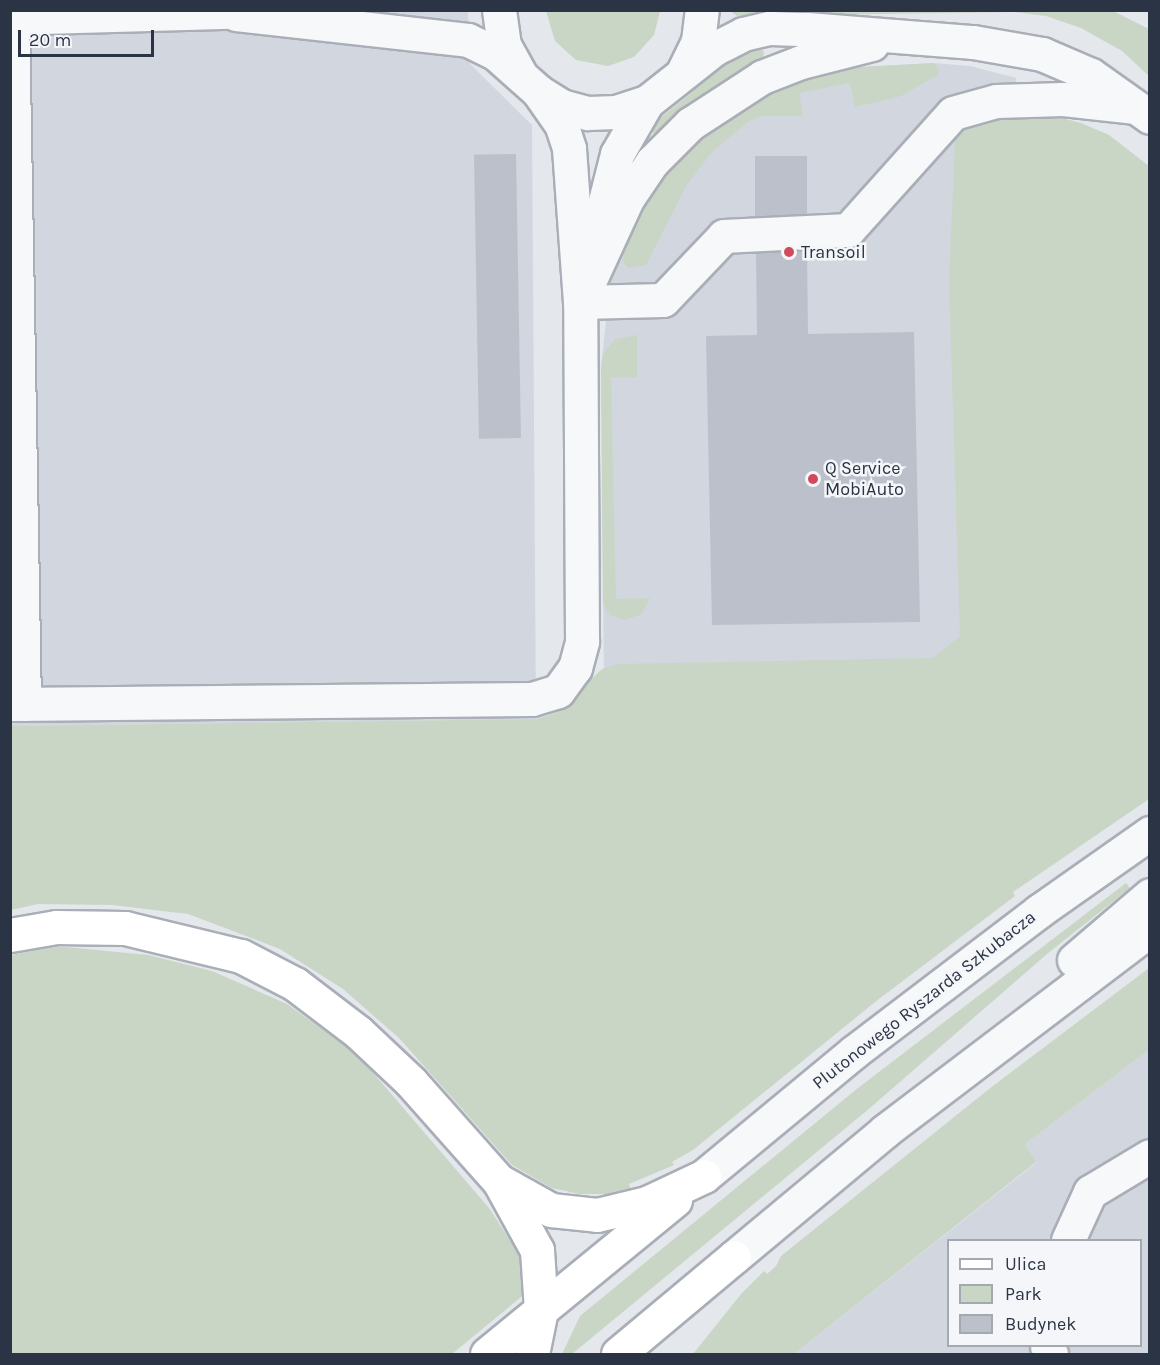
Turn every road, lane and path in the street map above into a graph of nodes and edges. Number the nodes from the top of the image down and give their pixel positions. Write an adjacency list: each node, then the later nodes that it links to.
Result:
1 (499, 10): 7 (street)
2 (702, 10): 6 (street)
3 (248, 12): 4 (street); 7 (street)
4 (11, 18): 11 (street)
5 (900, 39): 6 (street); 9 (street); 10 (street)
6 (683, 72): 8 (street)
7 (529, 83): 8 (street); 10 (street)
8 (647, 102): 10 (street)
9 (1144, 112): 10 (street)
10 (580, 302): 11 (street)
11 (17, 704)
12 (1149, 833): 18 (street, Plutonowego Ryszarda Szkubacza)
13 (1149, 895): 16 (street)
14 (1149, 930): 16 (street)
15 (10, 935): 19 (main road)
16 (885, 1131): 21 (street)
17 (1149, 1156): 20 (street)
18 (704, 1176): 19 (main road); 22 (main road)
19 (499, 1181): 22 (main road)
20 (1068, 1239)
21 (734, 1257): 25 (main road); 26 (main road)
22 (541, 1310): 23 (main road); 24 (main road)
23 (487, 1354)
24 (532, 1354)
25 (618, 1354)
26 (656, 1354)

